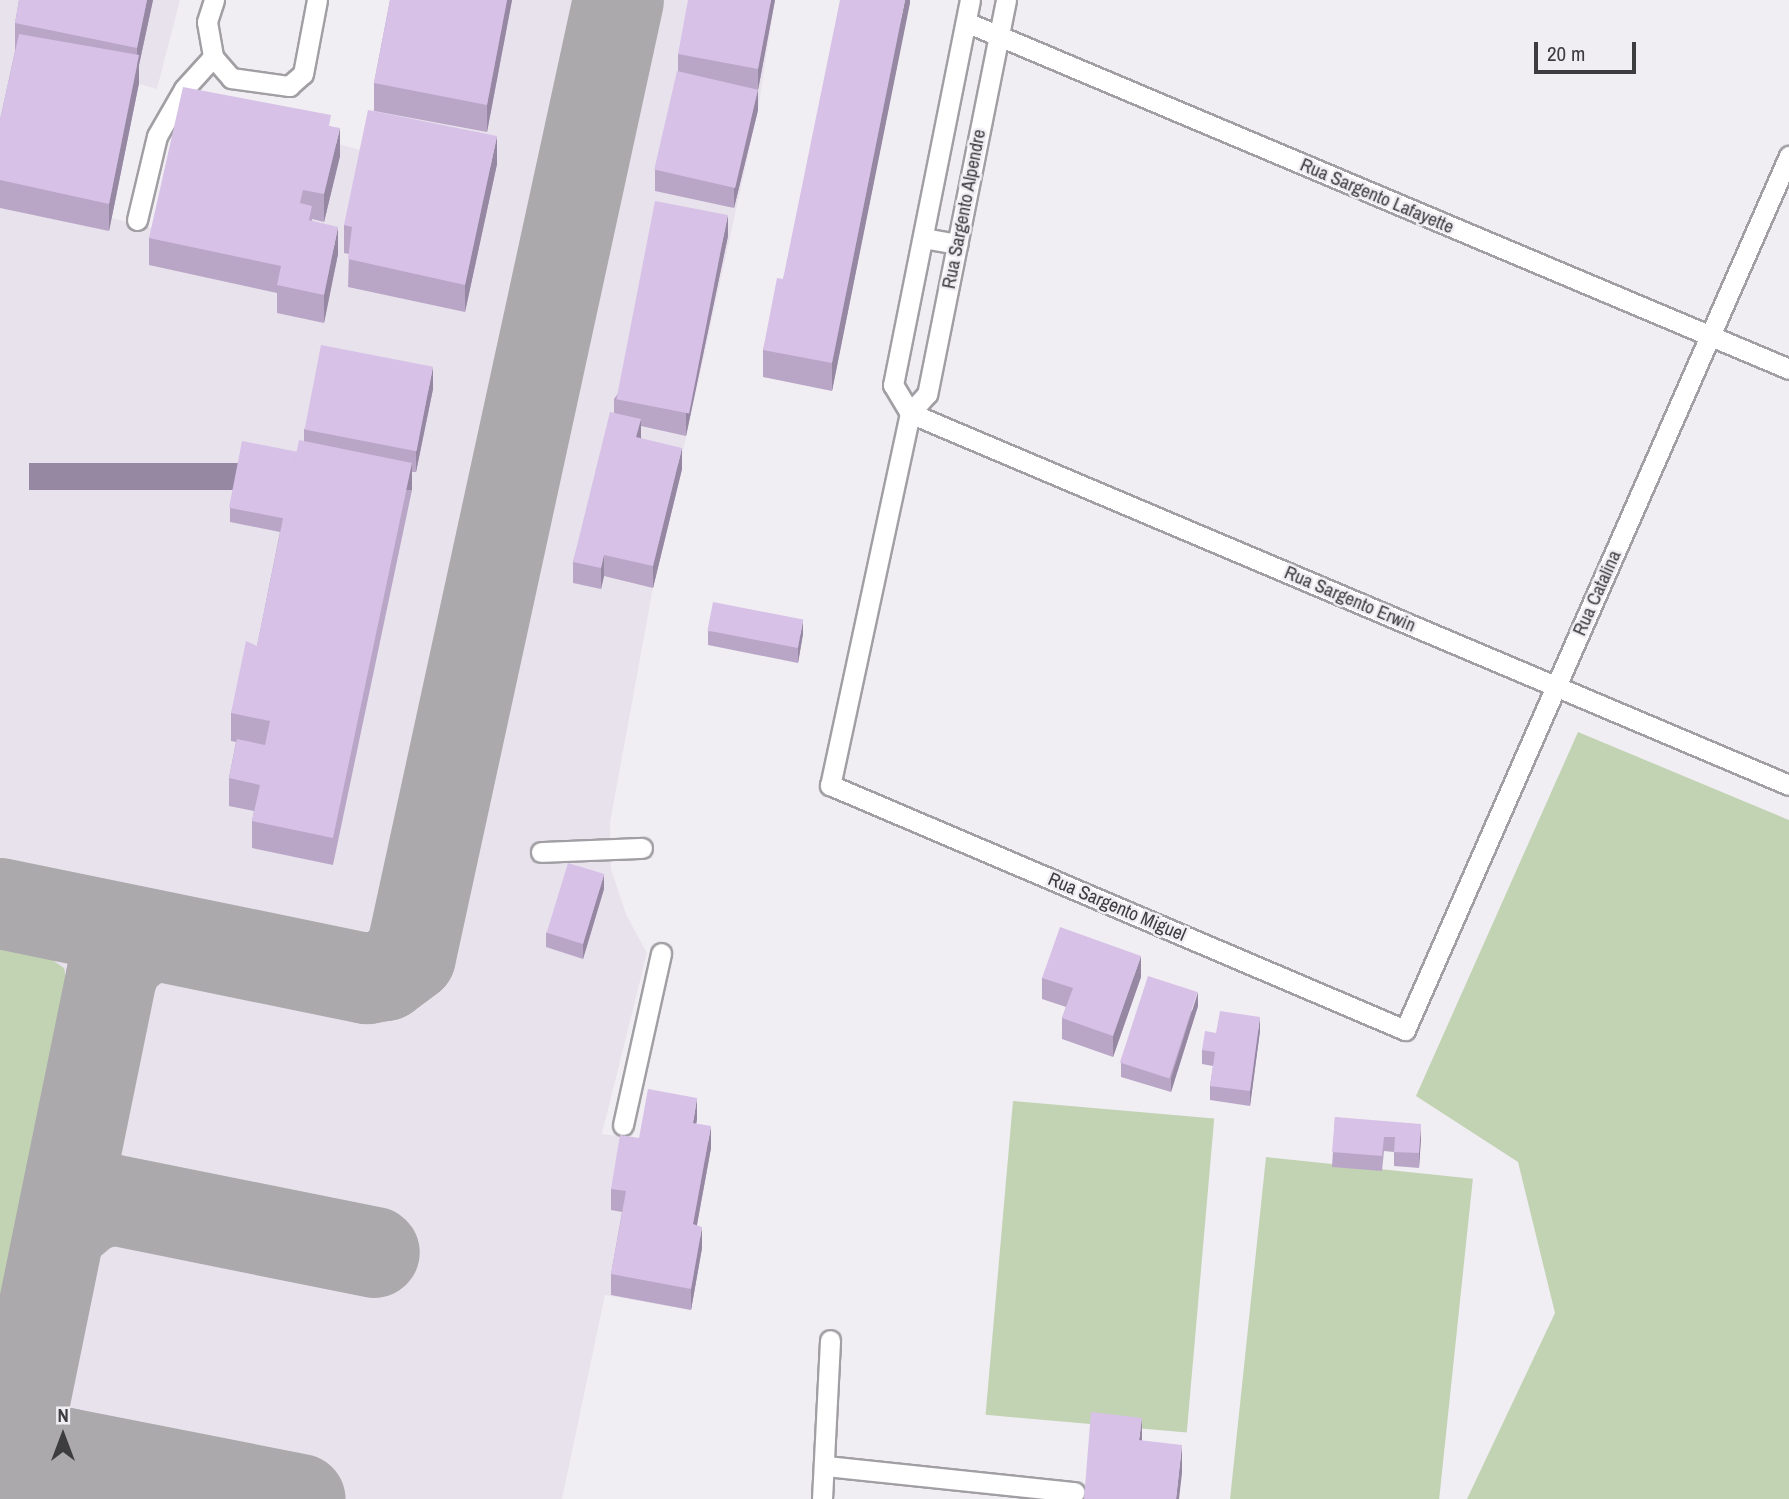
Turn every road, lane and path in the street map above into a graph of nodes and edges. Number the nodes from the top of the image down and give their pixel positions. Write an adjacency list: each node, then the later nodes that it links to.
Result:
1 (214, 0): 7 (lane)
2 (317, 0): 7 (lane)
3 (970, 0): 5 (lane, Rua Sargento Alpendre)
4 (1006, 0): 6 (lane, Rua Sargento Alpendre)
5 (966, 22): 6 (lane, Rua Sargento Lafayette); 10 (lane, Rua Sargento Alpendre)
6 (999, 36): 11 (lane, Rua Sargento Alpendre); 12 (lane, Rua Sargento Lafayette)
7 (213, 57): 9 (lane)
8 (1789, 156): 12 (lane, Rua Catalina)
9 (137, 220)
10 (923, 237): 11 (lane); 14 (lane, Rua Sargento Alpendre)
11 (957, 244): 14 (lane, Rua Sargento Alpendre)
12 (1710, 336): 13 (lane, Rua Sargento Lafayette); 15 (lane, Rua Catalina)
13 (1789, 369)
14 (910, 413): 15 (lane, Rua Sargento Erwin); 16 (lane, Rua Sargento Alpendre)
15 (1556, 686): 17 (lane, Rua Sargento Erwin); 21 (lane, Rua Catalina)
16 (830, 785): 21 (lane, Rua Sargento Miguel)
17 (1789, 785)
18 (642, 848): 19 (lane)
19 (541, 852)
20 (661, 953): 22 (lane)
21 (1405, 1030)
22 (623, 1125)
23 (830, 1340): 24 (lane)
24 (826, 1466): 25 (lane); 26 (lane)
25 (1075, 1492)
26 (822, 1499)

